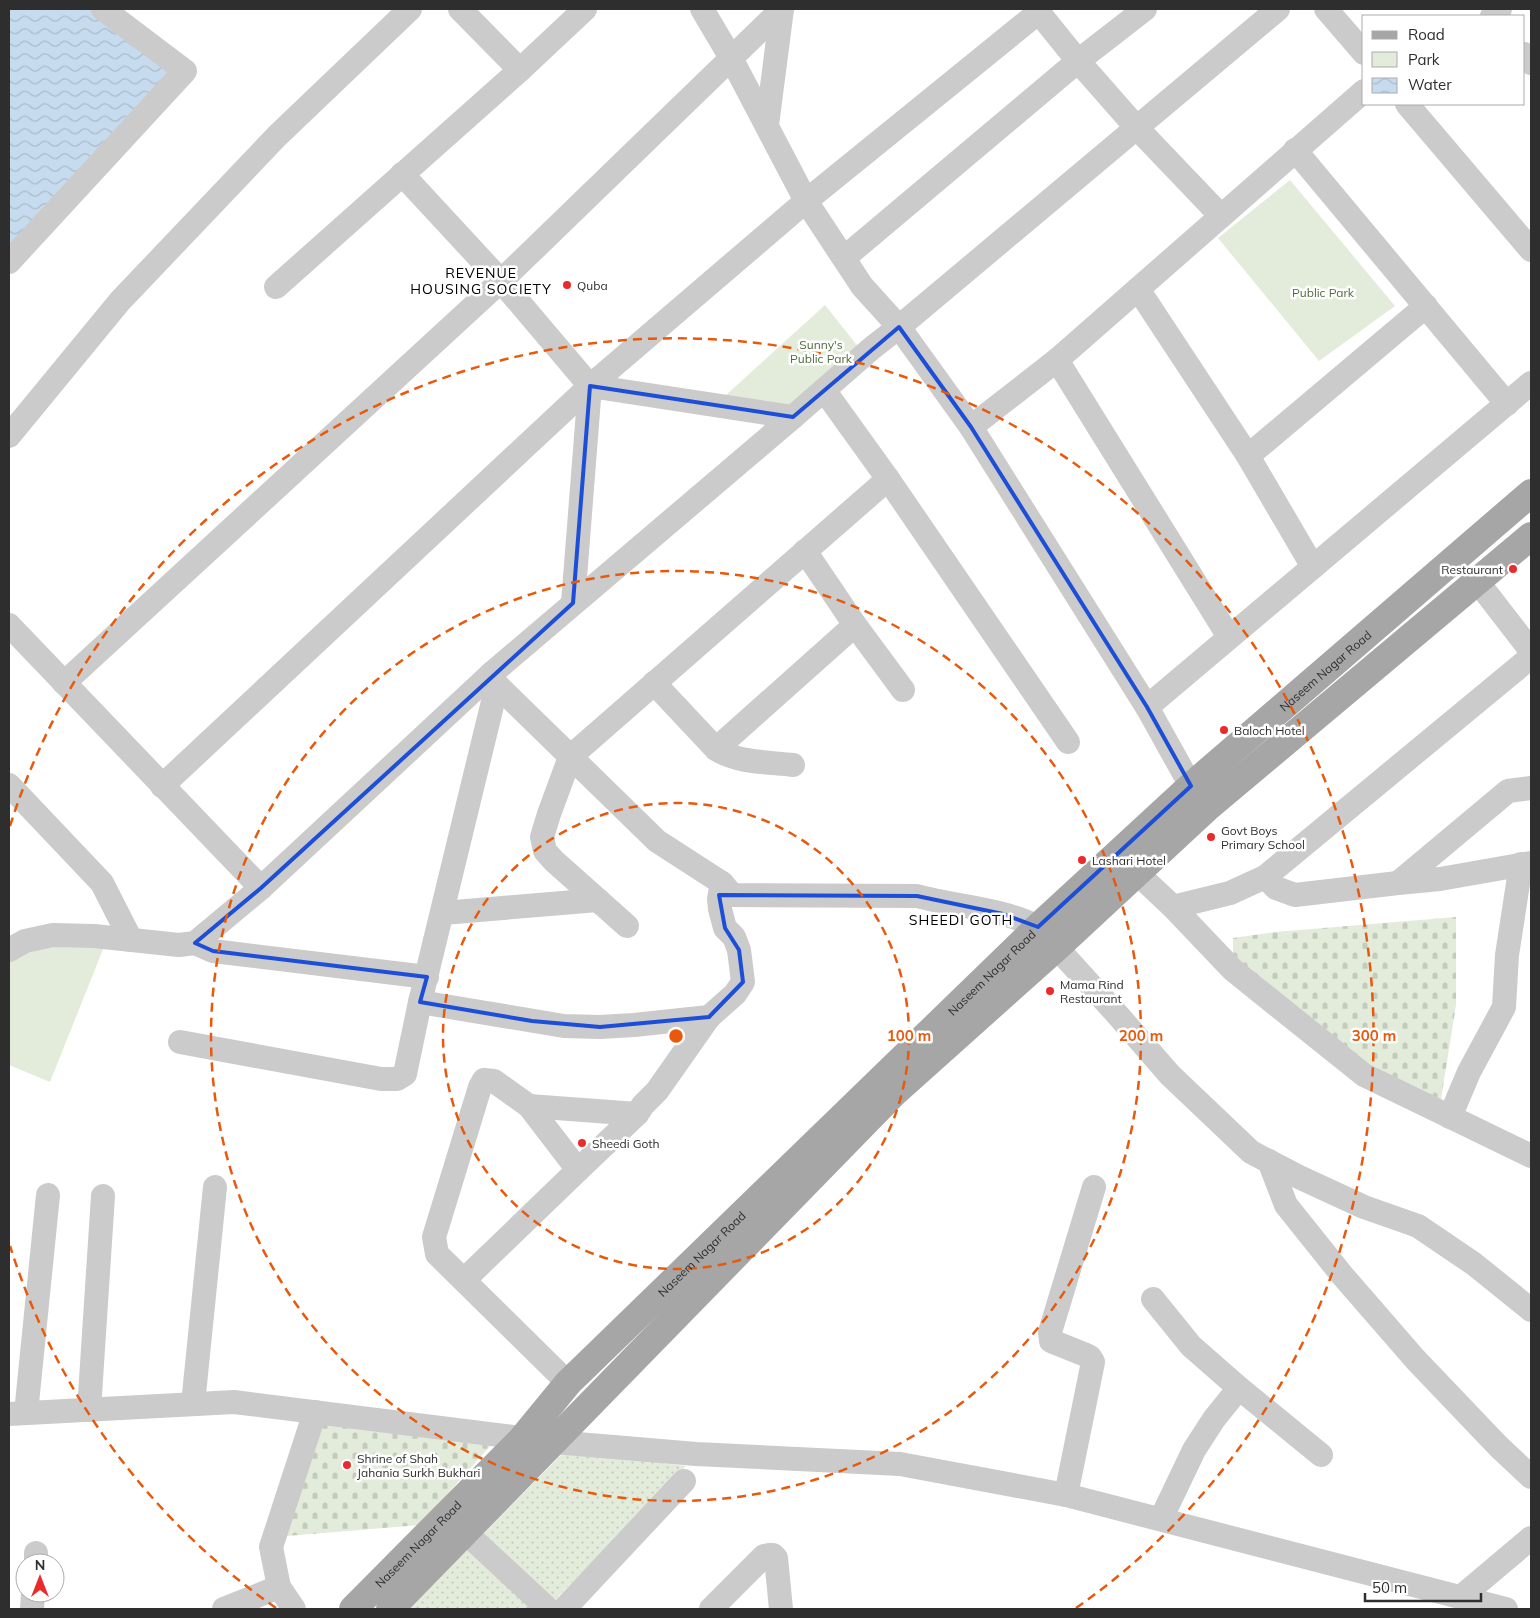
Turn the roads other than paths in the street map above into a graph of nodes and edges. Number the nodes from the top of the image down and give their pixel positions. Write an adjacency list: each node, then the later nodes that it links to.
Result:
1 (103, 9): 25 (street)
2 (410, 9): 38 (street)
3 (460, 9): 14 (street)
4 (585, 9): 14 (street)
5 (702, 9): 12 (street)
6 (782, 9): 12 (street); 17 (street)
7 (1278, 9): 18 (street)
8 (1326, 9): 11 (street)
9 (1038, 10): 13 (street); 21 (street)
10 (1131, 13): 13 (street)
11 (1362, 51)
12 (731, 58): 17 (street); 26 (street)
13 (1078, 62): 18 (street); 24 (street)
14 (520, 70): 20 (street)
15 (1362, 93): 19 (street)
16 (1408, 105): 23 (street)
17 (767, 125): 21 (street)
18 (1136, 127): 22 (street); 30 (street)
19 (1296, 150): 22 (street); 29 (street)
20 (402, 174): 26 (street); 27 (street)
21 (806, 201): 24 (street); 33 (street)
22 (1220, 216): 28 (street)
23 (1531, 250)
24 (844, 258): 30 (street)
25 (9, 262)
26 (501, 281): 33 (street); 53 (street)
27 (276, 287)
28 (1138, 289): 31 (street); 39 (street)
29 (1426, 306): 35 (street); 39 (street)
30 (899, 327): 34 (street); 37 (street)
31 (1057, 360): 37 (street); 49 (street)
32 (1531, 383): 35 (street)
33 (590, 386): 36 (street); 46 (street); 63 (street)
34 (824, 390): 36 (street); 40 (street)
35 (1507, 404): 44 (street)
36 (793, 417): 46 (street)
37 (970, 427): 56 (street)
38 (9, 436)
39 (1248, 456): 44 (street)
40 (888, 479): 43 (street); 57 (street)
41 (1531, 493): 64 (main road, Naseem Nagar Road)
42 (1531, 536): 45 (main road, Naseem Nagar Road)
43 (805, 551): 48 (street); 54 (street)
44 (1313, 567): 49 (street)
45 (1477, 581): 50 (street); 67 (main road, Naseem Nagar Road)
46 (573, 603): 52 (street)
47 (9, 625): 53 (street)
48 (855, 625): 55 (street); 58 (street)
49 (1229, 637): 56 (street)
50 (1531, 651)
51 (1531, 657): 70 (street)
52 (494, 679): 59 (street); 73 (street); 76 (street)
53 (64, 683): 63 (street)
54 (654, 683): 58 (street); 59 (street)
55 (903, 690)
56 (1147, 706): 64 (street)
57 (1068, 742)
58 (716, 749): 60 (street)
59 (570, 756): 71 (street); 74 (street)
60 (793, 765)
61 (1531, 769): 66 (street)
62 (9, 785): 79 (street)
63 (162, 786): 73 (street)
64 (1191, 786): 67 (street); 78 (main road, Naseem Nagar Road)
65 (1531, 788): 66 (street)
66 (1508, 791): 72 (street)
67 (1208, 807): 69 (main road, Naseem Nagar Road)
68 (1526, 864): 72 (street); 89 (street)
69 (1137, 873): 75 (street); 81 (main road, Naseem Nagar Road)
70 (1265, 877): 72 (street); 75 (street)
71 (722, 883): 78 (street); 85 (street)
72 (1398, 883)
73 (260, 888): 80 (street)
74 (598, 900): 76 (street); 77 (street)
75 (1173, 907): 89 (street)
76 (443, 914): 83 (street)
77 (627, 926)
78 (1038, 927): 81 (street); 100 (main road, Naseem Nagar Road)
79 (131, 940): 80 (street); 82 (street)
80 (194, 943): 83 (street)
81 (1056, 948): 91 (street); 107 (main road, Naseem Nagar Road)
82 (9, 950)
83 (426, 977): 84 (street)
84 (420, 1002): 85 (street); 86 (street)
85 (709, 1017): 88 (street)
86 (180, 1042)
87 (529, 1106): 88 (street); 92 (street); 97 (street)
88 (638, 1114): 92 (street)
89 (1450, 1117): 90 (street)
90 (1531, 1156)
91 (1268, 1161): 99 (street); 109 (street)
92 (578, 1170): 97 (street)
93 (215, 1187): 102 (street)
94 (1094, 1187): 111 (street)
95 (48, 1195): 105 (street)
96 (104, 1196): 103 (street)
97 (464, 1280): 100 (street)
98 (1153, 1299): 101 (street)
99 (1531, 1310)
100 (568, 1383): 106 (main road, Naseem Nagar Road)
101 (1239, 1388): 108 (street); 112 (street)
102 (193, 1404): 103 (street); 104 (street)
103 (88, 1410): 105 (street)
104 (315, 1412): 106 (street); 115 (street)
105 (18, 1414)
106 (522, 1439): 107 (street); 120 (main road, Naseem Nagar Road)
107 (554, 1442): 111 (street); 113 (main road, Naseem Nagar Road)
108 (1320, 1455)
109 (1531, 1477)
110 (684, 1481): 123 (street)
111 (1066, 1495): 112 (street)
112 (1161, 1519): 116 (street)
113 (466, 1533): 121 (main road, Naseem Nagar Road); 122 (street)
114 (1531, 1538): 116 (street)
115 (279, 1587): 118 (street); 119 (street)
116 (1461, 1597): 117 (street)
117 (1496, 1608)
118 (224, 1609)
119 (294, 1609)
120 (353, 1609)
121 (390, 1609)
122 (548, 1609)
123 (564, 1609)
124 (711, 1609): 125 (street)
125 (781, 1609)

